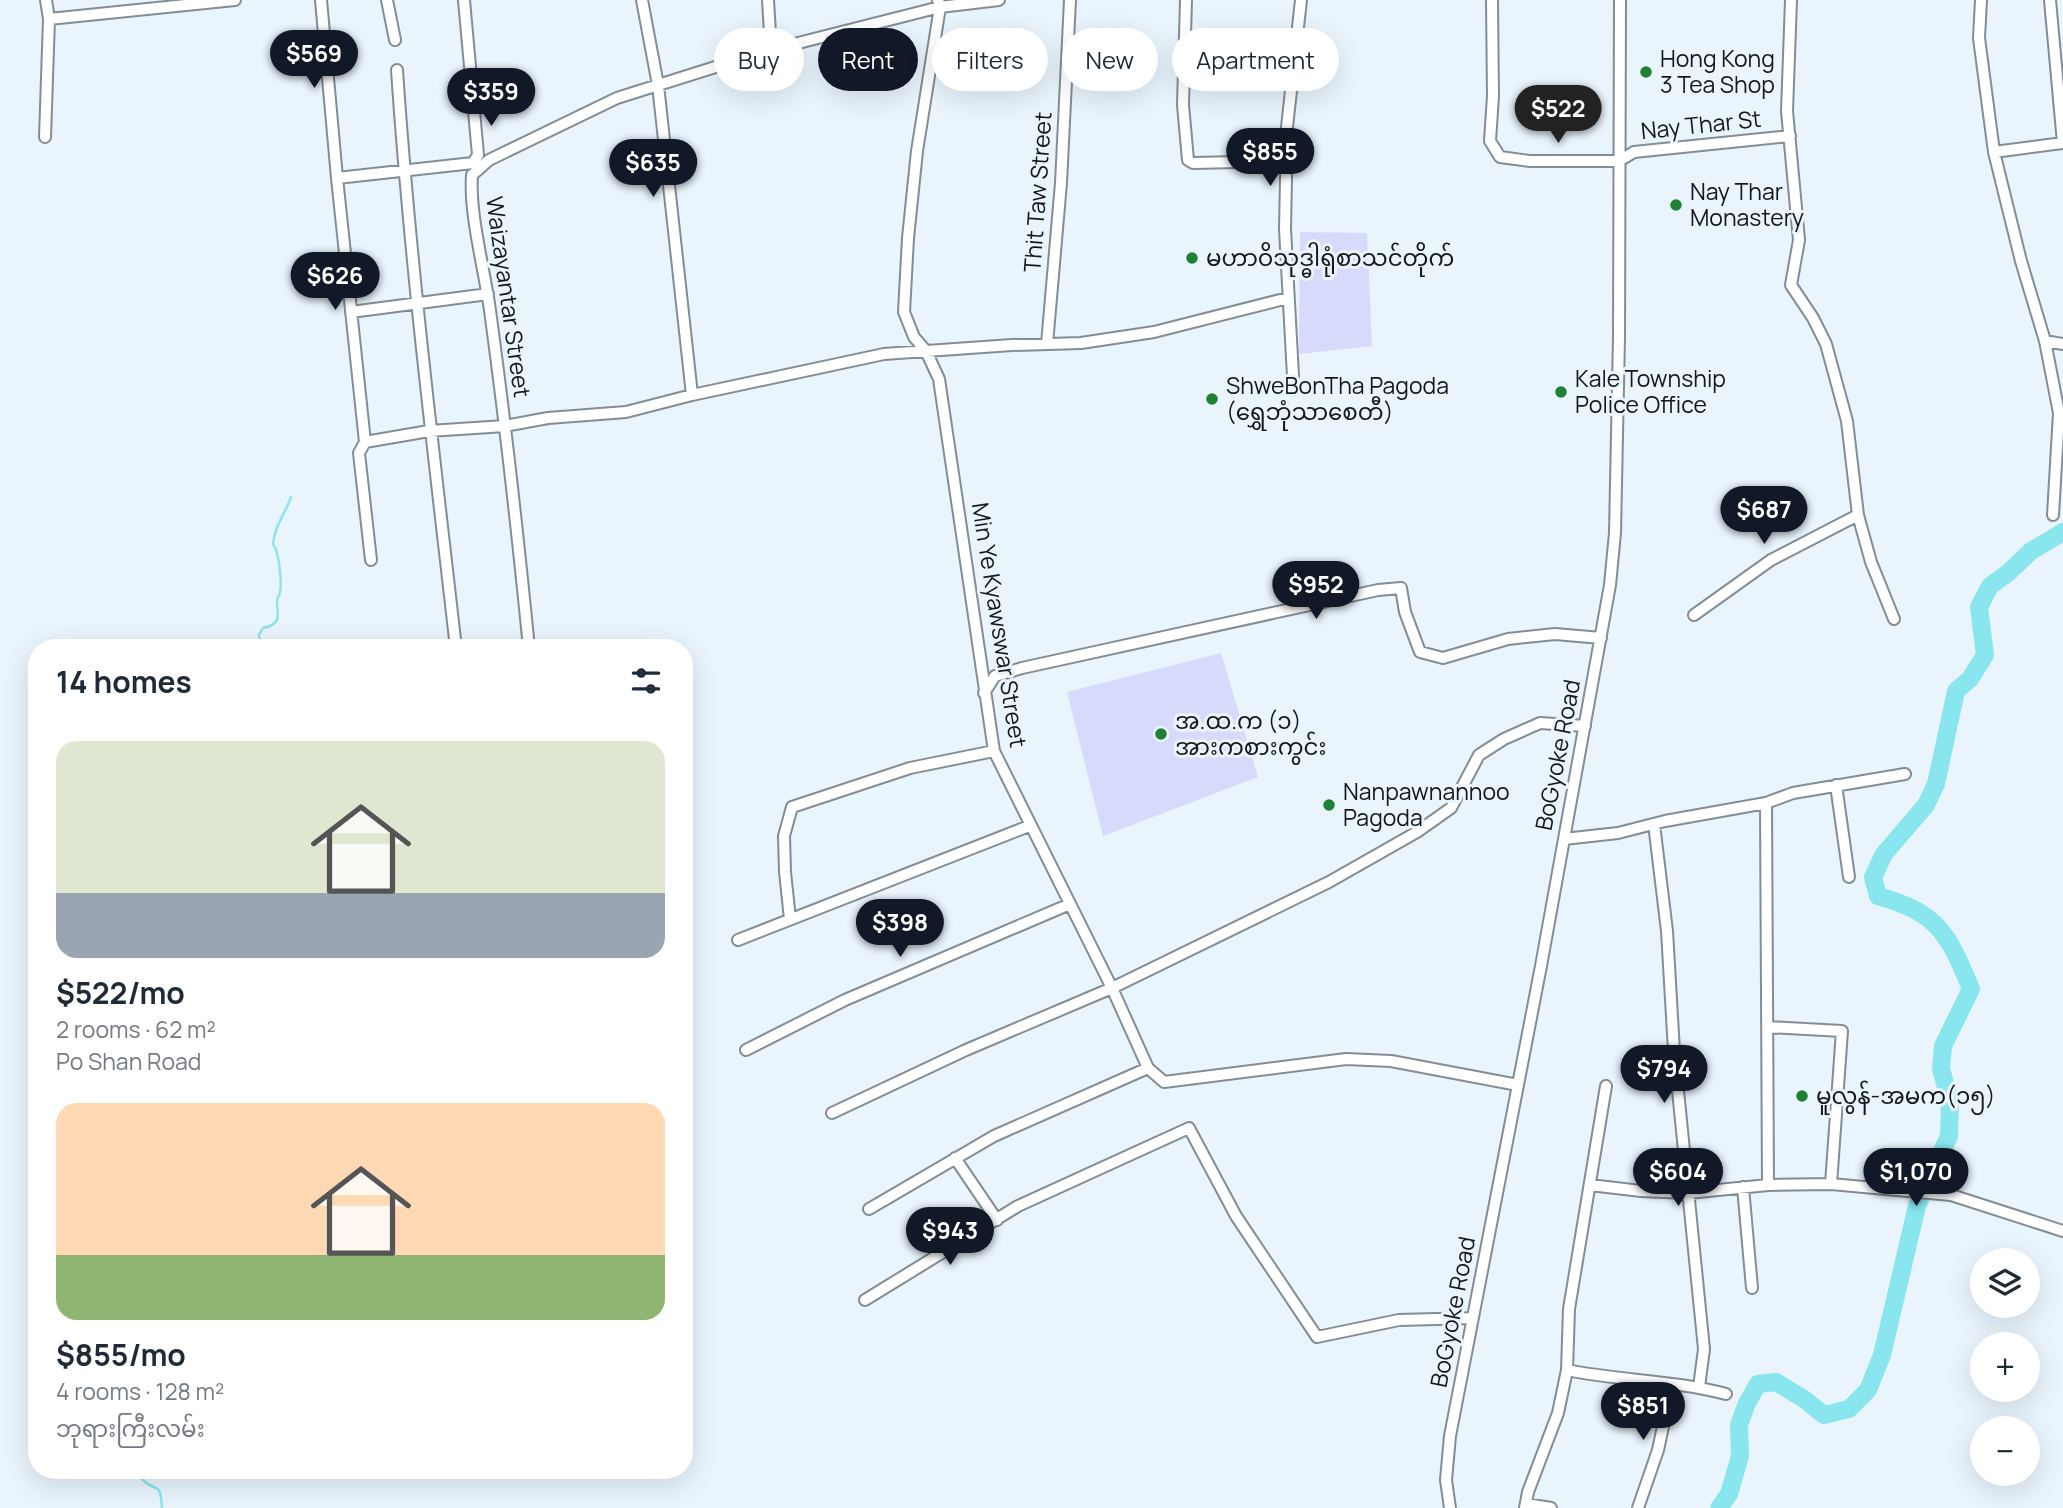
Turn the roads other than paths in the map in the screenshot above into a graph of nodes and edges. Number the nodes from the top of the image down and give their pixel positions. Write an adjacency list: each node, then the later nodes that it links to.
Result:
1 (46, 0): 19 (street)
2 (235, 0): 17 (street)
3 (321, 0): 33 (street)
4 (387, 0): 21 (street)
5 (464, 0): 32 (street)
6 (642, 0): 25 (street)
7 (768, 0): 20 (street)
8 (999, 0): 18 (street, Waizayantar Street)
9 (1070, 0): 39 (street, Thit Taw Street)
10 (1186, 0): 30 (street)
11 (1301, 0): 30 (street)
12 (1492, 0): 31 (street, Nay Thar St)
13 (1620, 0): 31 (street, BoGyoke Road)
14 (1791, 0): 26 (street)
15 (1981, 0): 29 (street)
16 (2050, 0): 28 (street)
17 (160, 4): 19 (street)
18 (939, 4): 22 (street, Waizayantar Street); 41 (street, Min Ye Kyawswar Street)
19 (49, 19): 27 (street)
20 (770, 28)
21 (395, 40)
22 (804, 41)
23 (714, 68): 25 (street, Waizayantar Street)
24 (397, 70): 32 (street)
25 (658, 85): 34 (street, Waizayantar Street); 43 (street)
26 (1790, 136): 31 (street, Nay Thar St); 47 (street)
27 (45, 137)
28 (2063, 143): 29 (street)
29 (1994, 152): 38 (street)
30 (1286, 161): 35 (street)
31 (1619, 161): 52 (street, BoGyoke Road)
32 (403, 169): 33 (street); 36 (street)
33 (337, 178): 37 (street)
34 (488, 294): 36 (street); 44 (street, Waizayantar Street)
35 (1288, 298): 39 (street); 42 (street)
36 (418, 305): 37 (street); 45 (street)
37 (351, 312): 46 (street)
38 (2045, 341): 40 (street); 48 (street)
39 (1047, 344): 41 (street)
40 (2063, 344)
41 (926, 351): 43 (street); 55 (street, Min Ye Kyawswar Street)
42 (1293, 376)
43 (692, 395): 44 (street)
44 (505, 426): 45 (street); 54 (street, Waizayantar Street)
45 (429, 431): 46 (street); 53 (street)
46 (365, 442): 49 (street)
47 (1858, 515): 50 (street); 51 (street)
48 (2053, 515)
49 (371, 561)
50 (1694, 615)
51 (1894, 619)
52 (1601, 638): 55 (street); 56 (street, BoGyoke Road)
53 (455, 639)
54 (528, 639)
55 (984, 693): 57 (street, Min Ye Kyawswar Street)
56 (1585, 726): 63 (street, BoGyoke Road); 68 (street)
57 (994, 751): 62 (street, Min Ye Kyawswar Street); 66 (street)
58 (1905, 774): 59 (street)
59 (1836, 785): 60 (street); 64 (street)
60 (1766, 803): 61 (street); 69 (street)
61 (1654, 824): 63 (street); 80 (street)
62 (1029, 826): 65 (street, Min Ye Kyawswar Street); 66 (street)
63 (1564, 839): 72 (street, BoGyoke Road)
64 (1849, 877)
65 (1070, 904): 68 (street, Min Ye Kyawswar Street); 70 (street)
66 (790, 919): 67 (street)
67 (738, 940)
68 (1112, 988): 71 (street, Min Ye Kyawswar Street); 74 (street)
69 (1768, 1027): 76 (street); 78 (street)
70 (746, 1050)
71 (1148, 1068): 72 (street); 75 (street)
72 (1518, 1085): 86 (street, BoGyoke Road)
73 (1606, 1086): 77 (street)
74 (832, 1114)
75 (955, 1158): 81 (street); 82 (street)
76 (1831, 1184): 78 (street); 83 (street)
77 (1590, 1185): 80 (street); 87 (street)
78 (1768, 1185): 79 (street)
79 (1743, 1187): 80 (street); 84 (street)
80 (1688, 1192): 89 (street)
81 (869, 1209)
82 (996, 1220): 85 (street); 86 (street)
83 (2063, 1231)
84 (1752, 1288)
85 (865, 1300)
86 (1473, 1318): 92 (street, BoGyoke Road)
87 (1567, 1370): 88 (street); 91 (street)
88 (1672, 1384): 89 (street); 94 (street)
89 (1699, 1387): 90 (street)
90 (1726, 1394)
91 (1525, 1506): 93 (street)
92 (1450, 1508)
93 (1551, 1508)
94 (1638, 1508)

